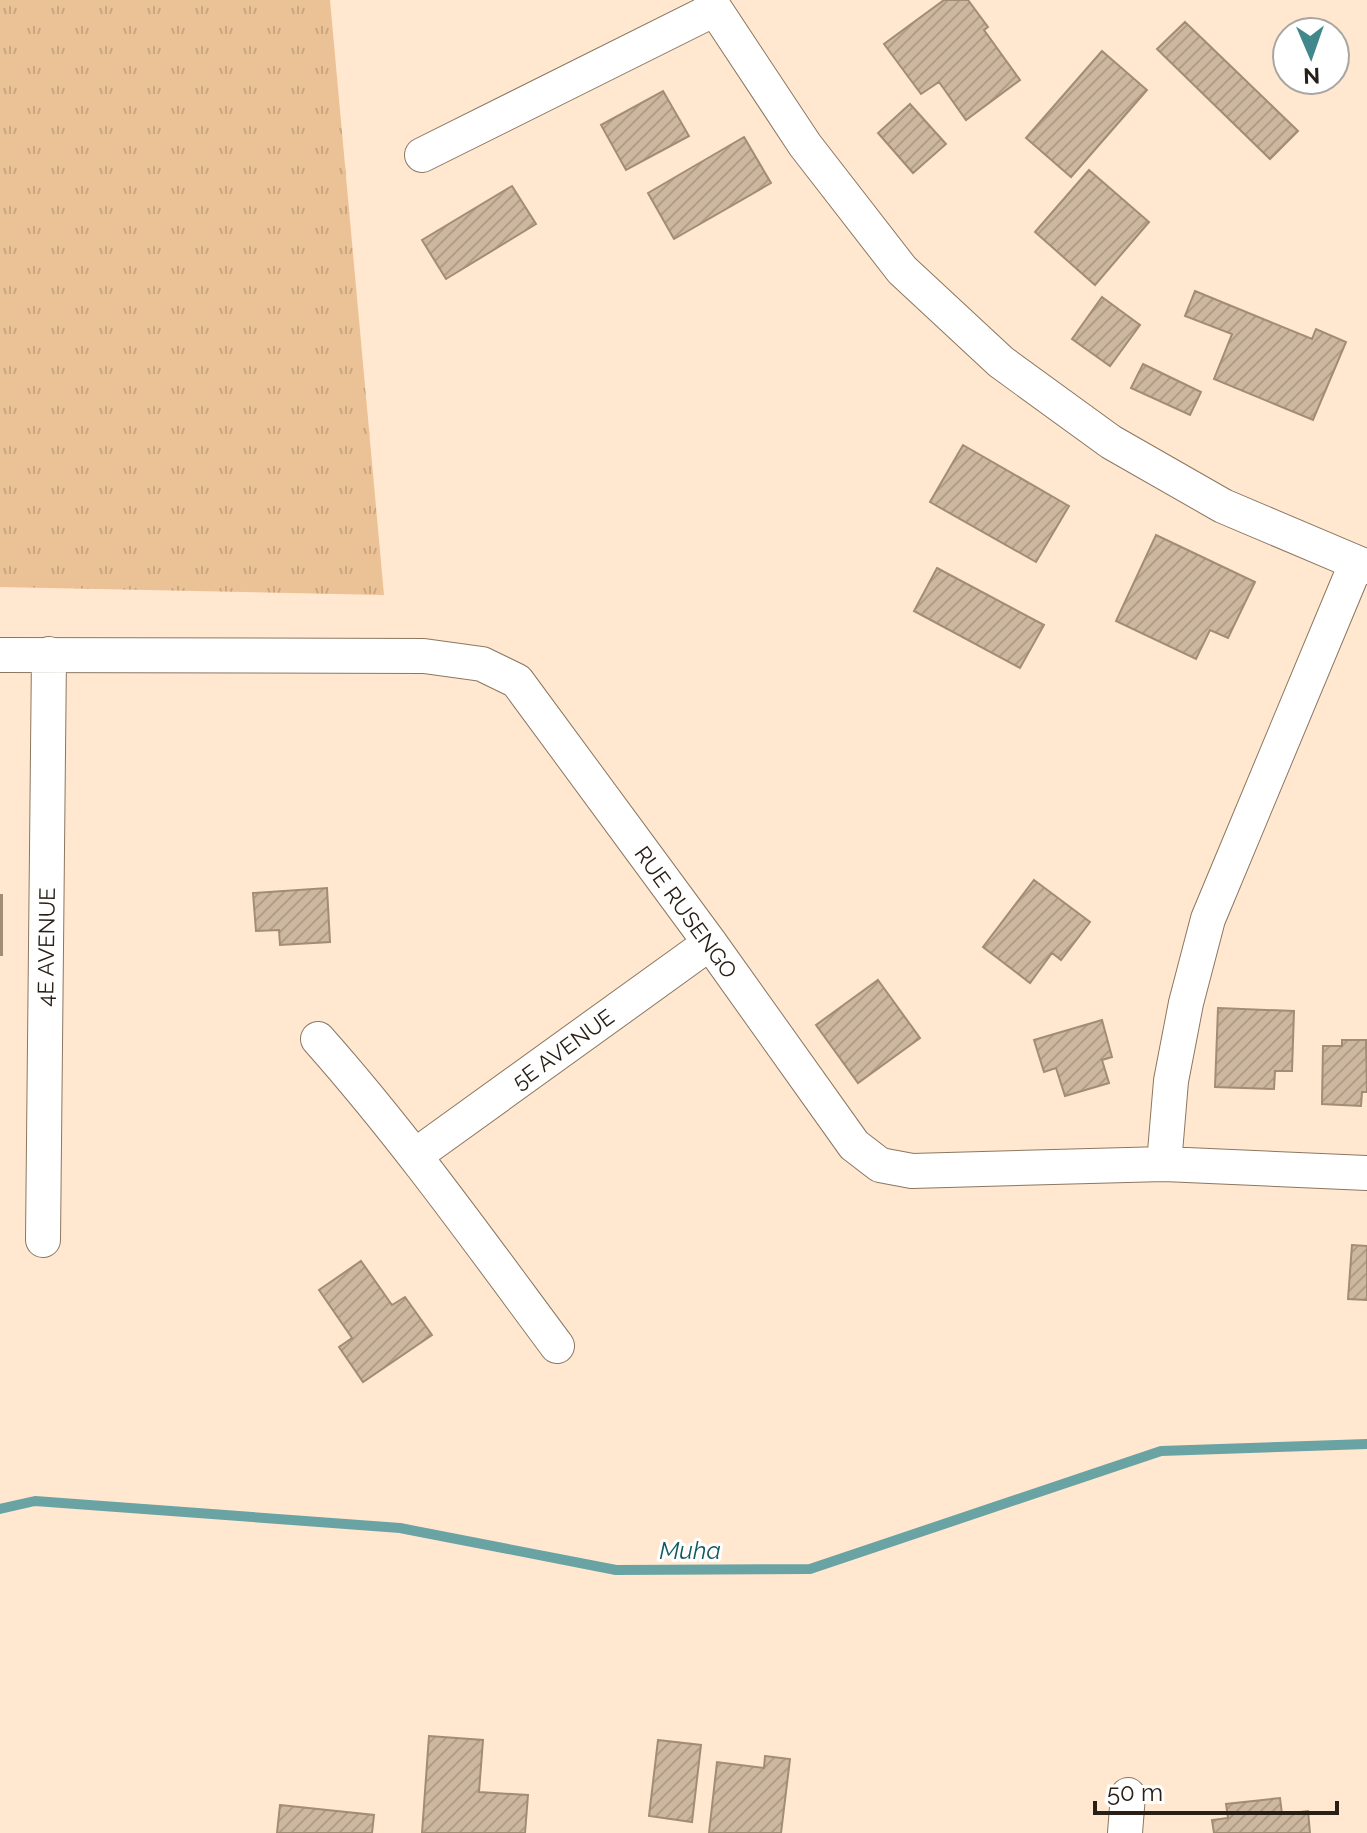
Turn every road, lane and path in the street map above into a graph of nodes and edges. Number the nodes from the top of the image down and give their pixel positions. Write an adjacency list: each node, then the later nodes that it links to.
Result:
1 (713, 4): 2 (street); 3 (street)
2 (422, 155)
3 (1362, 566): 9 (street)
4 (49, 654): 5 (street, RUE RUSENGO); 6 (street, RUE RUSENGO); 11 (street, 4E AVENUE)
5 (0, 655)
6 (710, 943): 8 (street, 5E AVENUE); 9 (street, RUE RUSENGO)
7 (318, 1039): 8 (street)
8 (416, 1155): 12 (street)
9 (1164, 1164): 10 (street, RUE RUSENGO)
10 (1367, 1173)
11 (43, 1240)
12 (557, 1346)
13 (1128, 1795): 14 (street)
14 (1125, 1833)

